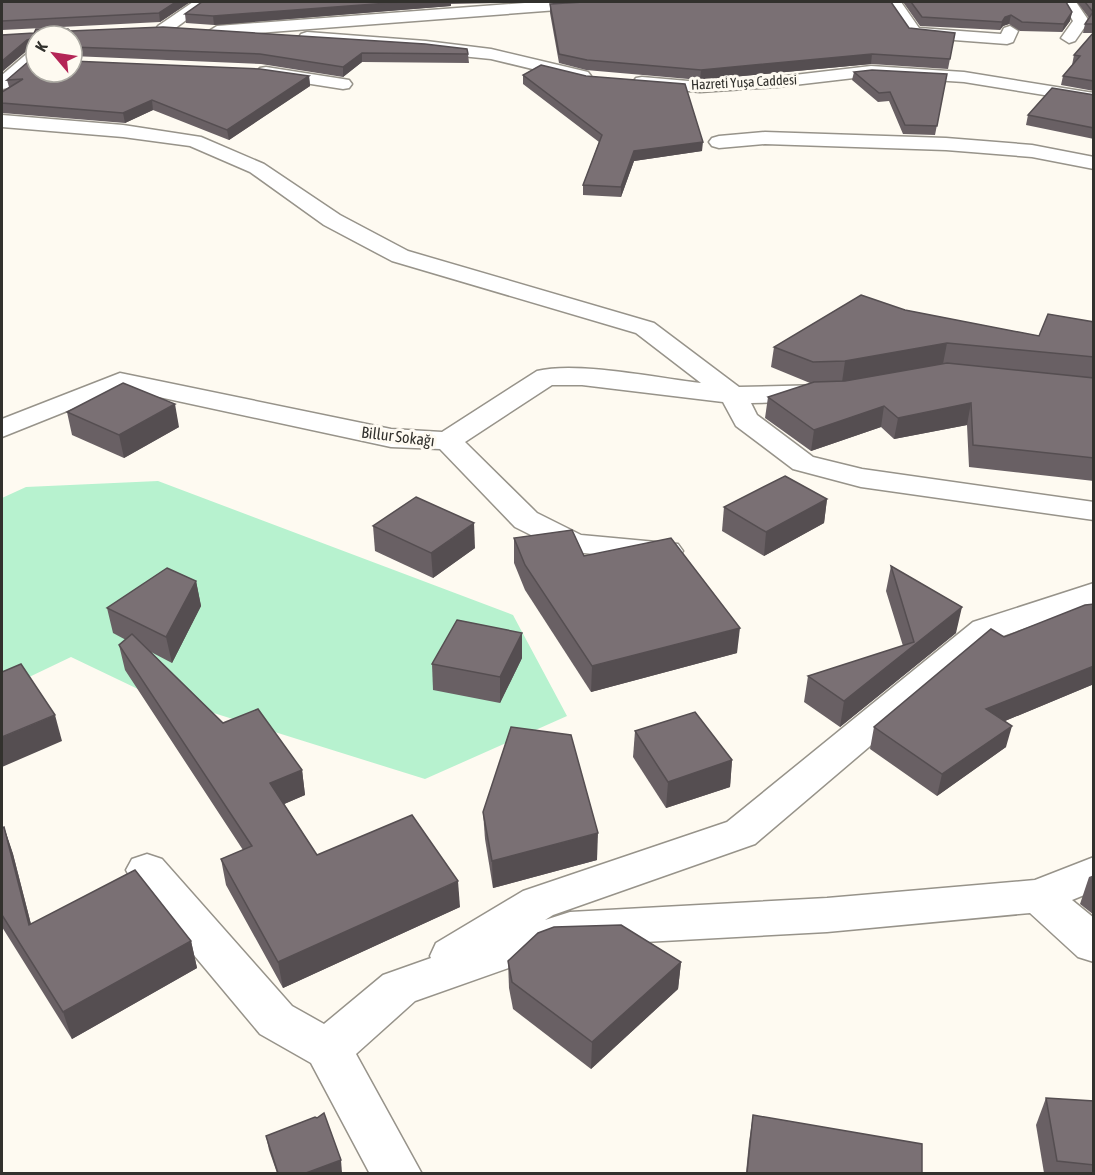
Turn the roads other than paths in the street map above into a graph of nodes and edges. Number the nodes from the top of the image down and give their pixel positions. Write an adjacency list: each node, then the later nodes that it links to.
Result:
1 (200, 2): 7 (street)
2 (414, 2): 6 (street)
3 (894, 2): 8 (street)
4 (1069, 2): 9 (street)
5 (584, 4): 6 (street)
6 (408, 18): 7 (street)
7 (217, 31): 12 (street)
8 (1010, 31)
9 (1069, 38)
10 (24, 68): 14 (street)
11 (250, 70): 15 (street)
12 (597, 78)
13 (620, 80): 16 (street, Hazreti Yuşa Caddesi)
14 (2, 84)
15 (344, 84)
16 (1094, 98)
17 (2, 121): 21 (street)
18 (719, 142): 19 (street)
19 (1094, 163)
20 (853, 390): 21 (street, Billur Sokağı)
21 (733, 395): 23 (street, Billur Sokağı); 24 (street)
22 (2, 429): 23 (street, Billur Sokağı)
23 (448, 441): 25 (street)
24 (1094, 511)
25 (667, 551)
26 (1094, 593): 31 (street)
27 (147, 870): 32 (street)
28 (1094, 873): 29 (street)
29 (1039, 896): 30 (street); 31 (street)
30 (1094, 944)
31 (399, 988): 32 (street)
32 (328, 1049): 33 (street)
33 (397, 1173)

